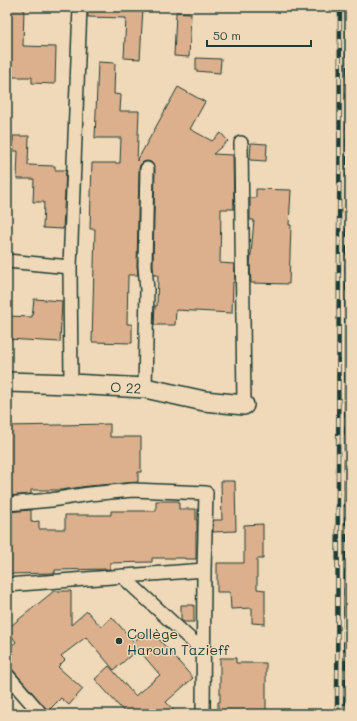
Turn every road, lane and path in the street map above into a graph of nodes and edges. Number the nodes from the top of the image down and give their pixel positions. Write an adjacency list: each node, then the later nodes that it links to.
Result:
1 (80, 7): 5 (street)
2 (241, 143): 9 (street)
3 (147, 169): 8 (street)
4 (7, 261): 5 (street)
5 (70, 267): 7 (street)
6 (7, 382): 7 (street, O 22)
7 (71, 384): 8 (street, O 22)
8 (145, 388): 9 (street, O 22)
9 (244, 405)
10 (7, 504): 11 (street)
11 (204, 570): 12 (street); 14 (street)
12 (122, 576): 13 (street); 14 (street)
13 (7, 585)
14 (203, 651): 17 (street)
15 (7, 675): 16 (street)
16 (41, 714)
17 (203, 714)

